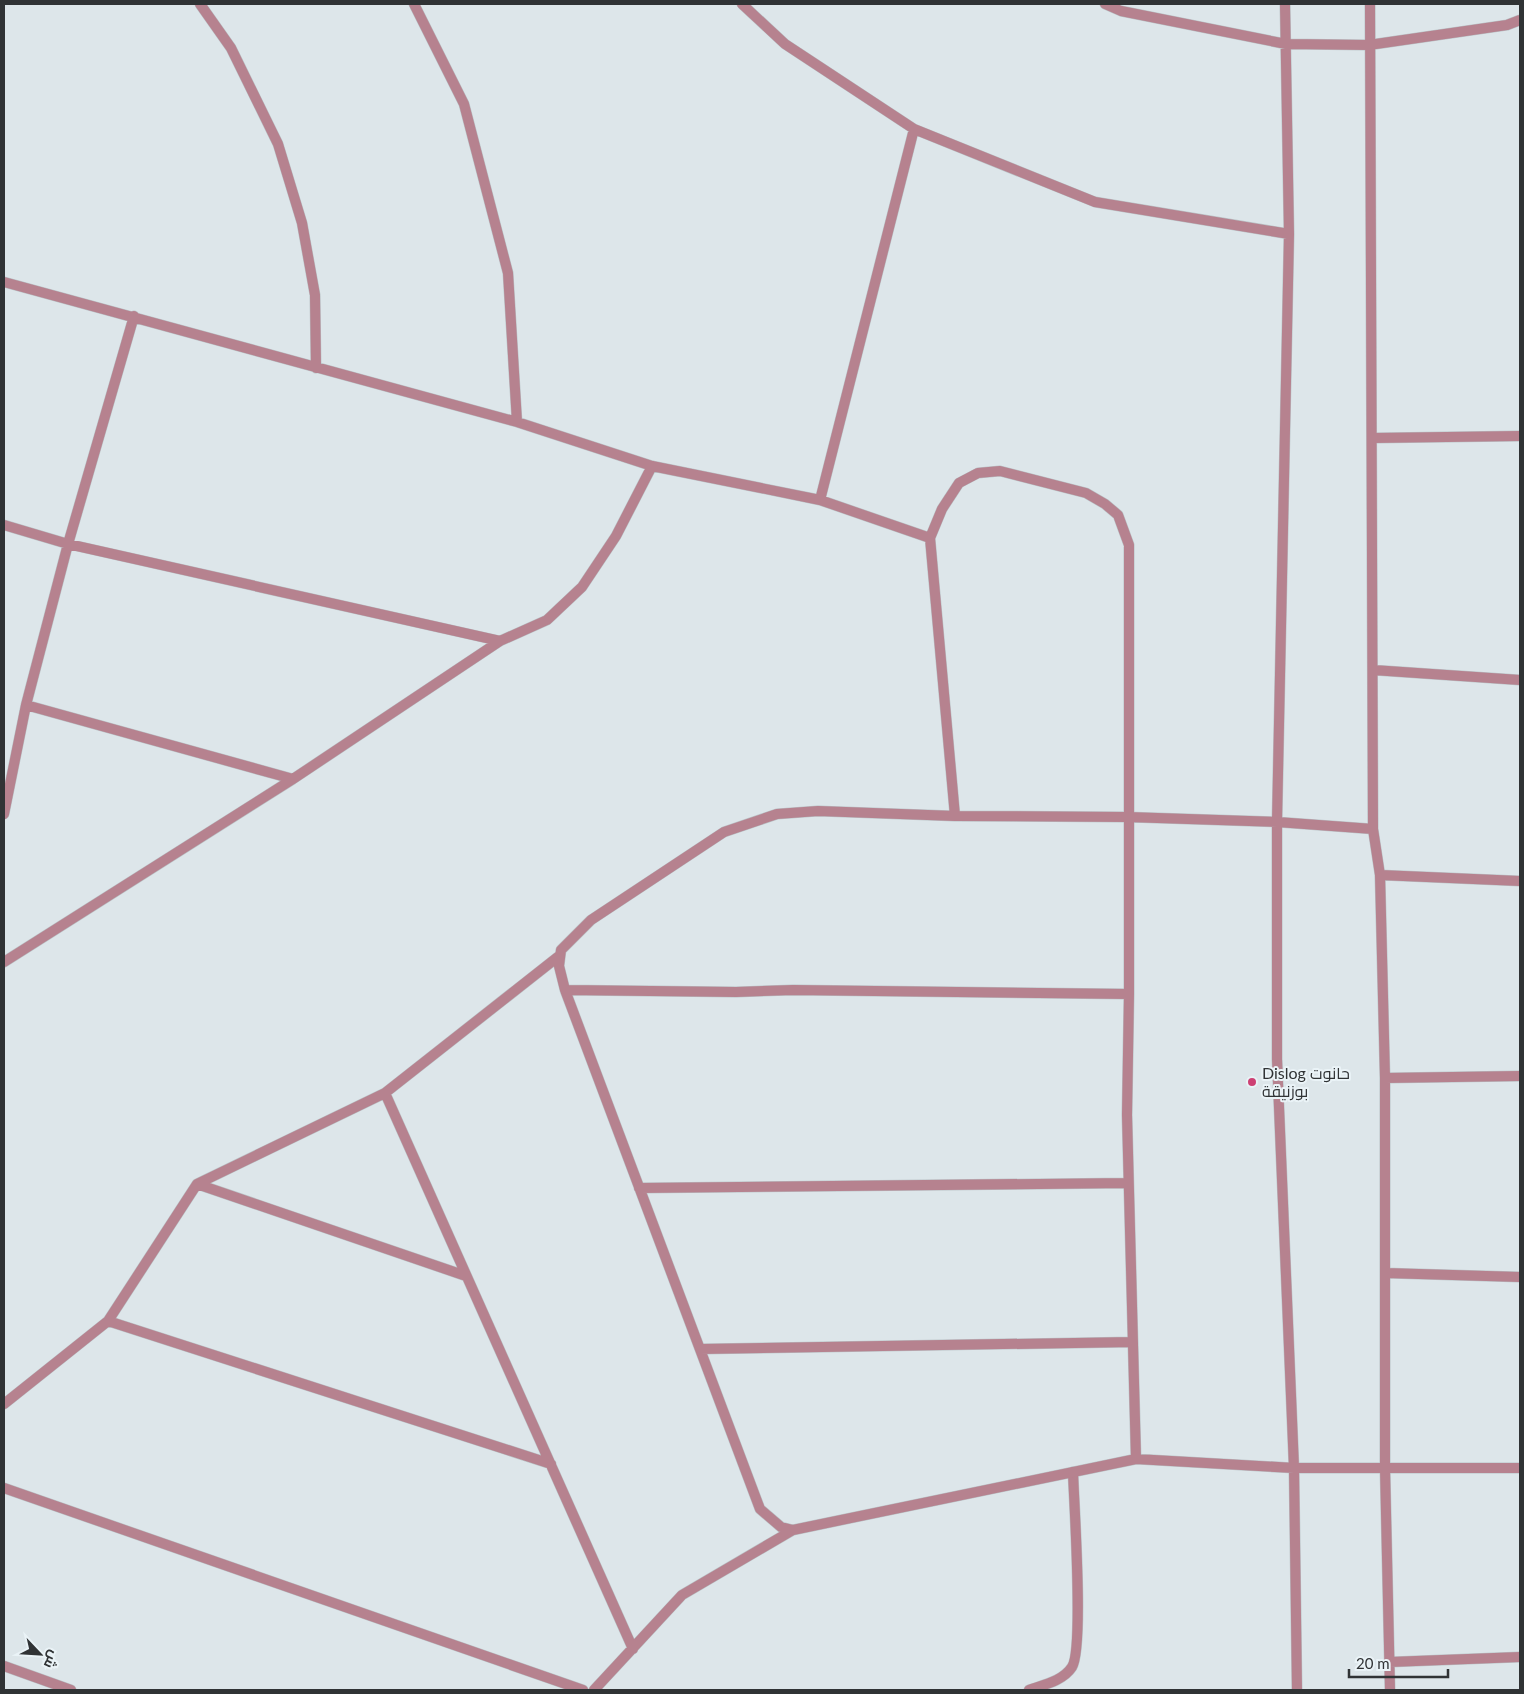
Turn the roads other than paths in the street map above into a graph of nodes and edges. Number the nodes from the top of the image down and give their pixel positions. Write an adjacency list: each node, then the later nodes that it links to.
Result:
1 (200, 4): 14 (street)
2 (414, 4): 15 (street)
3 (742, 4): 10 (street)
4 (1105, 4): 8 (street)
5 (1285, 4): 8 (street)
6 (1370, 4): 9 (street)
7 (1520, 20): 9 (street)
8 (1286, 44): 9 (street); 11 (street)
9 (1369, 45): 17 (street)
10 (914, 129): 11 (street); 19 (street)
11 (1289, 234): 31 (street)
12 (4, 282): 13 (street)
13 (134, 316): 14 (street); 22 (street)
14 (316, 368): 15 (street)
15 (517, 422): 18 (street)
16 (1520, 436): 17 (street)
17 (1373, 438): 24 (street)
18 (652, 466): 19 (street); 23 (street)
19 (820, 500): 21 (street)
20 (4, 525): 22 (street)
21 (930, 538): 29 (street); 30 (street)
22 (68, 544): 23 (street); 26 (street)
23 (500, 641): 27 (street)
24 (1373, 670): 25 (street); 32 (street)
25 (1520, 680)
26 (26, 705): 27 (street); 28 (street)
27 (293, 780): 36 (street)
28 (4, 814)
29 (955, 816): 30 (street); 35 (street)
30 (1127, 817): 31 (street); 38 (street)
31 (1277, 822): 32 (street); 54 (street)
32 (1373, 829): 33 (street)
33 (1380, 875): 34 (street); 40 (street)
34 (1520, 881)
35 (559, 956): 37 (street); 41 (street)
36 (4, 962)
37 (565, 990): 38 (street); 44 (street)
38 (1128, 994): 43 (street)
39 (1520, 1076): 40 (street)
40 (1385, 1078): 45 (street)
41 (385, 1093): 42 (street); 46 (street)
42 (197, 1184): 46 (street); 48 (street)
43 (1128, 1184): 44 (street); 49 (street)
44 (639, 1188): 50 (street)
45 (1384, 1272): 47 (street); 55 (street)
46 (466, 1276): 53 (street)
47 (1520, 1277)
48 (108, 1321): 51 (street); 53 (street)
49 (1133, 1342): 50 (street); 52 (street)
50 (700, 1349): 59 (street)
51 (4, 1404)
52 (1136, 1459): 54 (street); 57 (street)
53 (551, 1464): 60 (street)
54 (1294, 1468): 55 (street); 68 (street)
55 (1385, 1468): 56 (street); 62 (street)
56 (1520, 1468)
57 (1073, 1472): 59 (street); 67 (street)
58 (4, 1488): 65 (street)
59 (793, 1530): 60 (street)
60 (633, 1649): 66 (street)
61 (1520, 1657): 62 (street)
62 (1390, 1662): 69 (street)
63 (4, 1666): 64 (street)
64 (71, 1690)
65 (583, 1690)
66 (594, 1690)
67 (1029, 1690)
68 (1297, 1690)
69 (1390, 1690)

